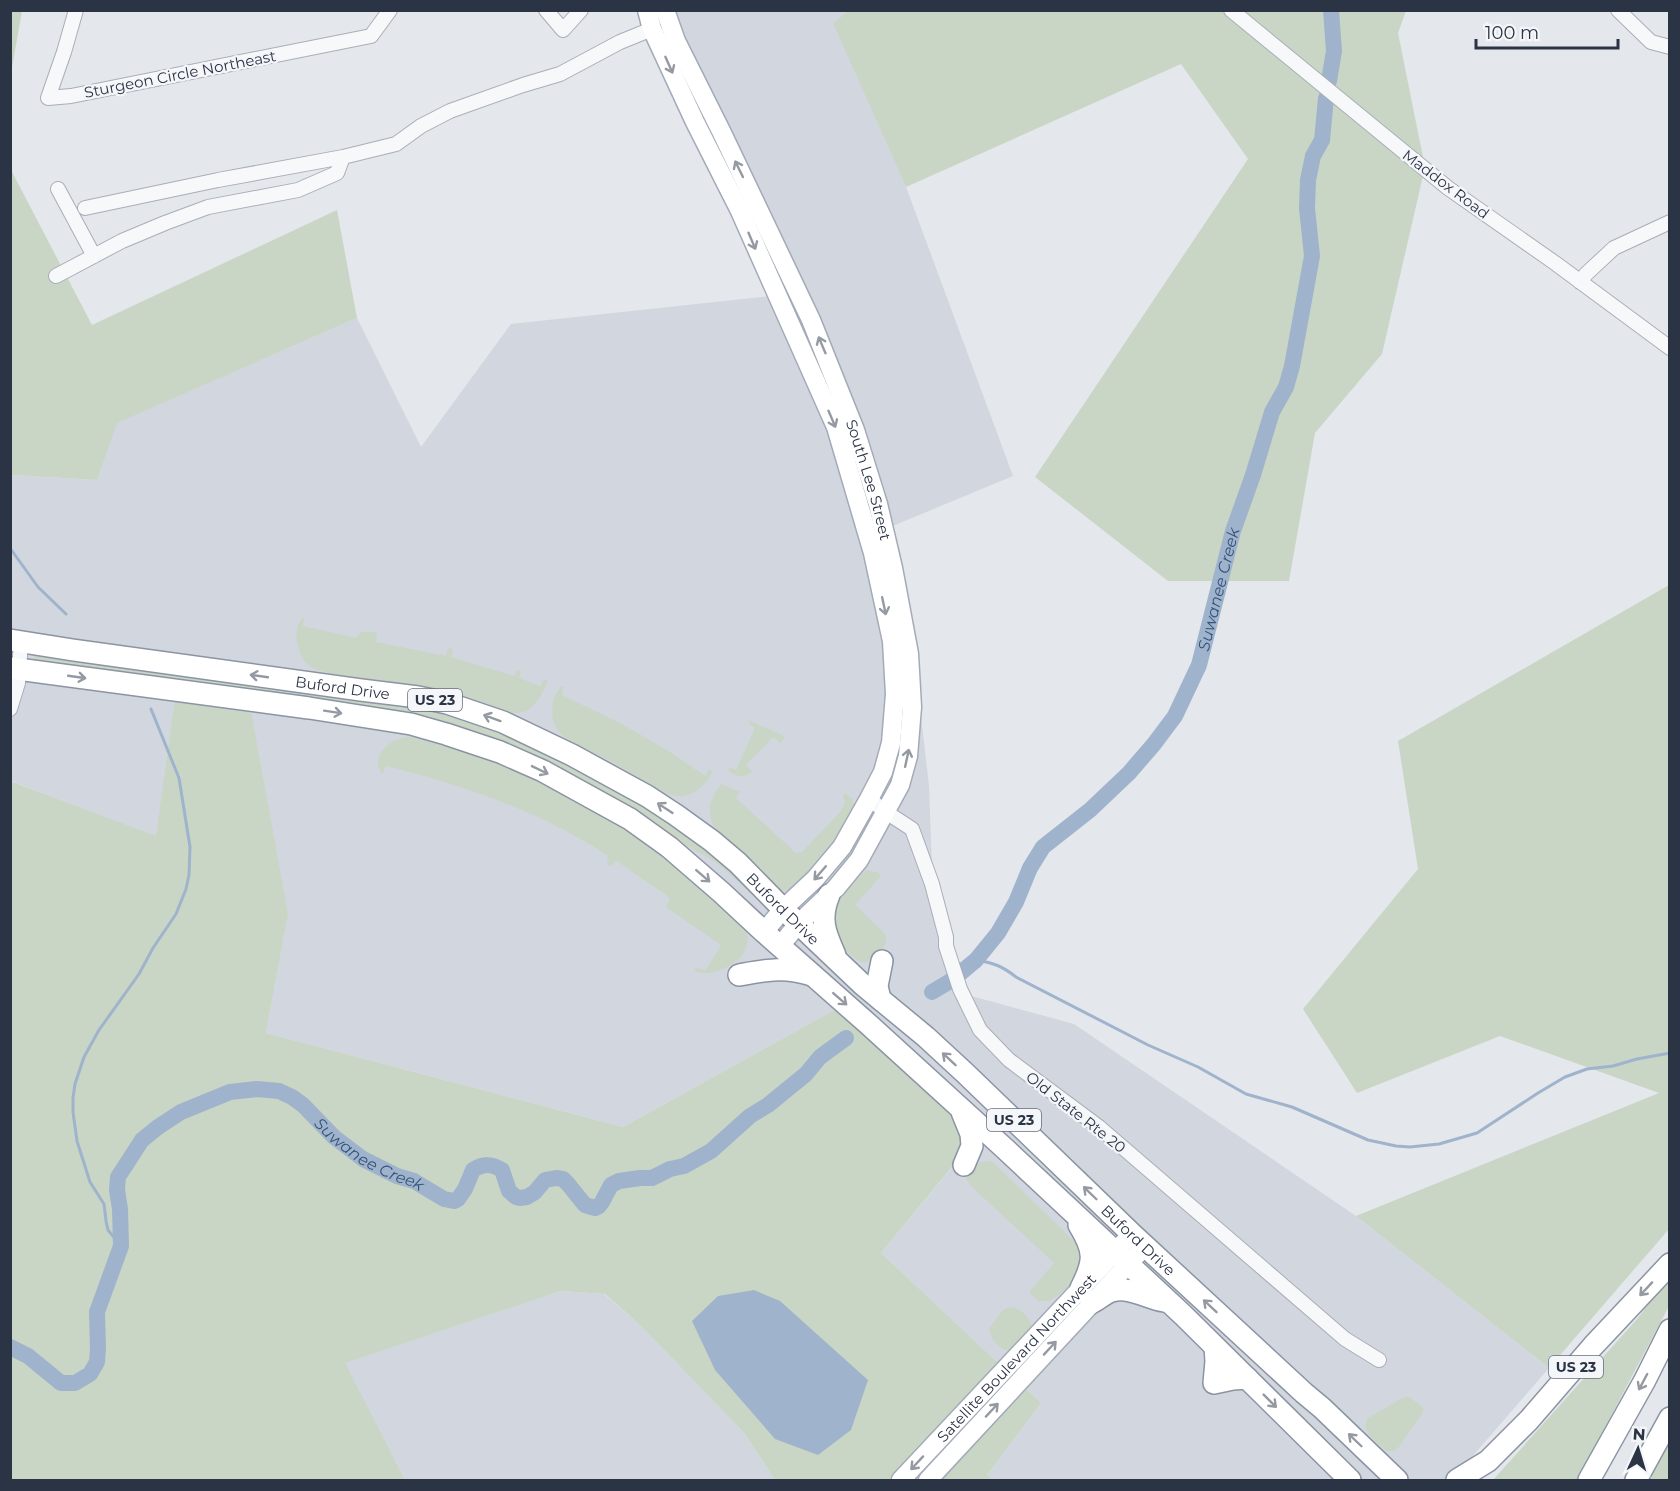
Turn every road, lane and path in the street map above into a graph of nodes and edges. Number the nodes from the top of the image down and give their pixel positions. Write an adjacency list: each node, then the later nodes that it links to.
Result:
1 (76, 10): 2 (street, Sturgeon Circle Northeast)
2 (390, 10)
3 (546, 10): 4 (street)
4 (581, 10)
5 (647, 10): 9 (main road, South Lee Street)
6 (665, 10): 23 (main road, South Lee Street, one-way to 6)
7 (1231, 10): 17 (street, Maddox Road)
8 (1618, 10): 10 (street)
9 (652, 29): 11 (street); 22 (main road, South Lee Street, one-way to 22)
10 (1670, 46)
11 (343, 157): 13 (street); 15 (street)
12 (58, 189): 15 (street)
13 (85, 208)
14 (1670, 222): 17 (street)
15 (94, 256): 16 (street)
16 (56, 276)
17 (1580, 282): 18 (street, Maddox Road)
18 (1669, 348)
19 (16, 641): 20 (street); 25 (highway, Buford Drive / US 23, one-way to 19)
20 (15, 668): 21 (street); 27 (highway, Buford Drive / US 23, one-way to 27)
21 (10, 709)
22 (869, 800): 23 (street, Old State Rte 20); 25 (main road, South Lee Street, one-way to 25)
23 (886, 812): 24 (main road, South Lee Street); 42 (street, Old State Rte 20)
24 (829, 896): 26 (main road, South Lee Street); 29 (highway)
25 (783, 909): 26 (highway, Buford Drive / US 23); 27 (main road, South Lee Street)
26 (798, 924): 28 (main road, South Lee Street); 29 (highway, Buford Drive / US 23)
27 (764, 932): 28 (highway, Buford Drive / US 23)
28 (780, 946): 31 (highway, Buford Drive / US 23)
29 (841, 965): 32 (highway, Buford Drive / US 23); 32 (highway)
30 (739, 975): 31 (highway)
31 (814, 976): 33 (highway, Buford Drive / US 23, one-way to 33)
32 (880, 999): 36 (highway, Buford Drive / US 23, one-way to 32)
33 (961, 1108): 34 (highway, Buford Drive / US 23); 34 (highway)
34 (1018, 1161): 35 (highway, Buford Drive / US 23)
35 (1067, 1207): 37 (highway, Buford Drive / US 23); 39 (highway)
36 (1139, 1240): 37 (main road, Satellite Boulevard Northwest); 48 (highway, Buford Drive / US 23, one-way to 36)
37 (1122, 1258): 39 (main road, Satellite Boulevard Northwest); 40 (highway, Buford Drive / US 23)
38 (1670, 1264): 44 (highway, US 23, one-way to 44)
39 (1086, 1296): 40 (highway); 45 (main road, Satellite Boulevard Northwest, one-way to 45); 46 (main road, Satellite Boulevard Northwest, one-way to 39)
40 (1169, 1302): 47 (highway, Buford Drive / US 23, one-way to 47)
41 (1670, 1330): 51 (highway, one-way to 51)
42 (1379, 1360)
43 (1670, 1418): 52 (highway)
44 (1529, 1420): 49 (highway); 50 (highway, US 23)
45 (901, 1480)
46 (928, 1480)
47 (1350, 1480)
48 (1397, 1480)
49 (1457, 1480)
50 (1485, 1480)
51 (1589, 1480)
52 (1636, 1480)

